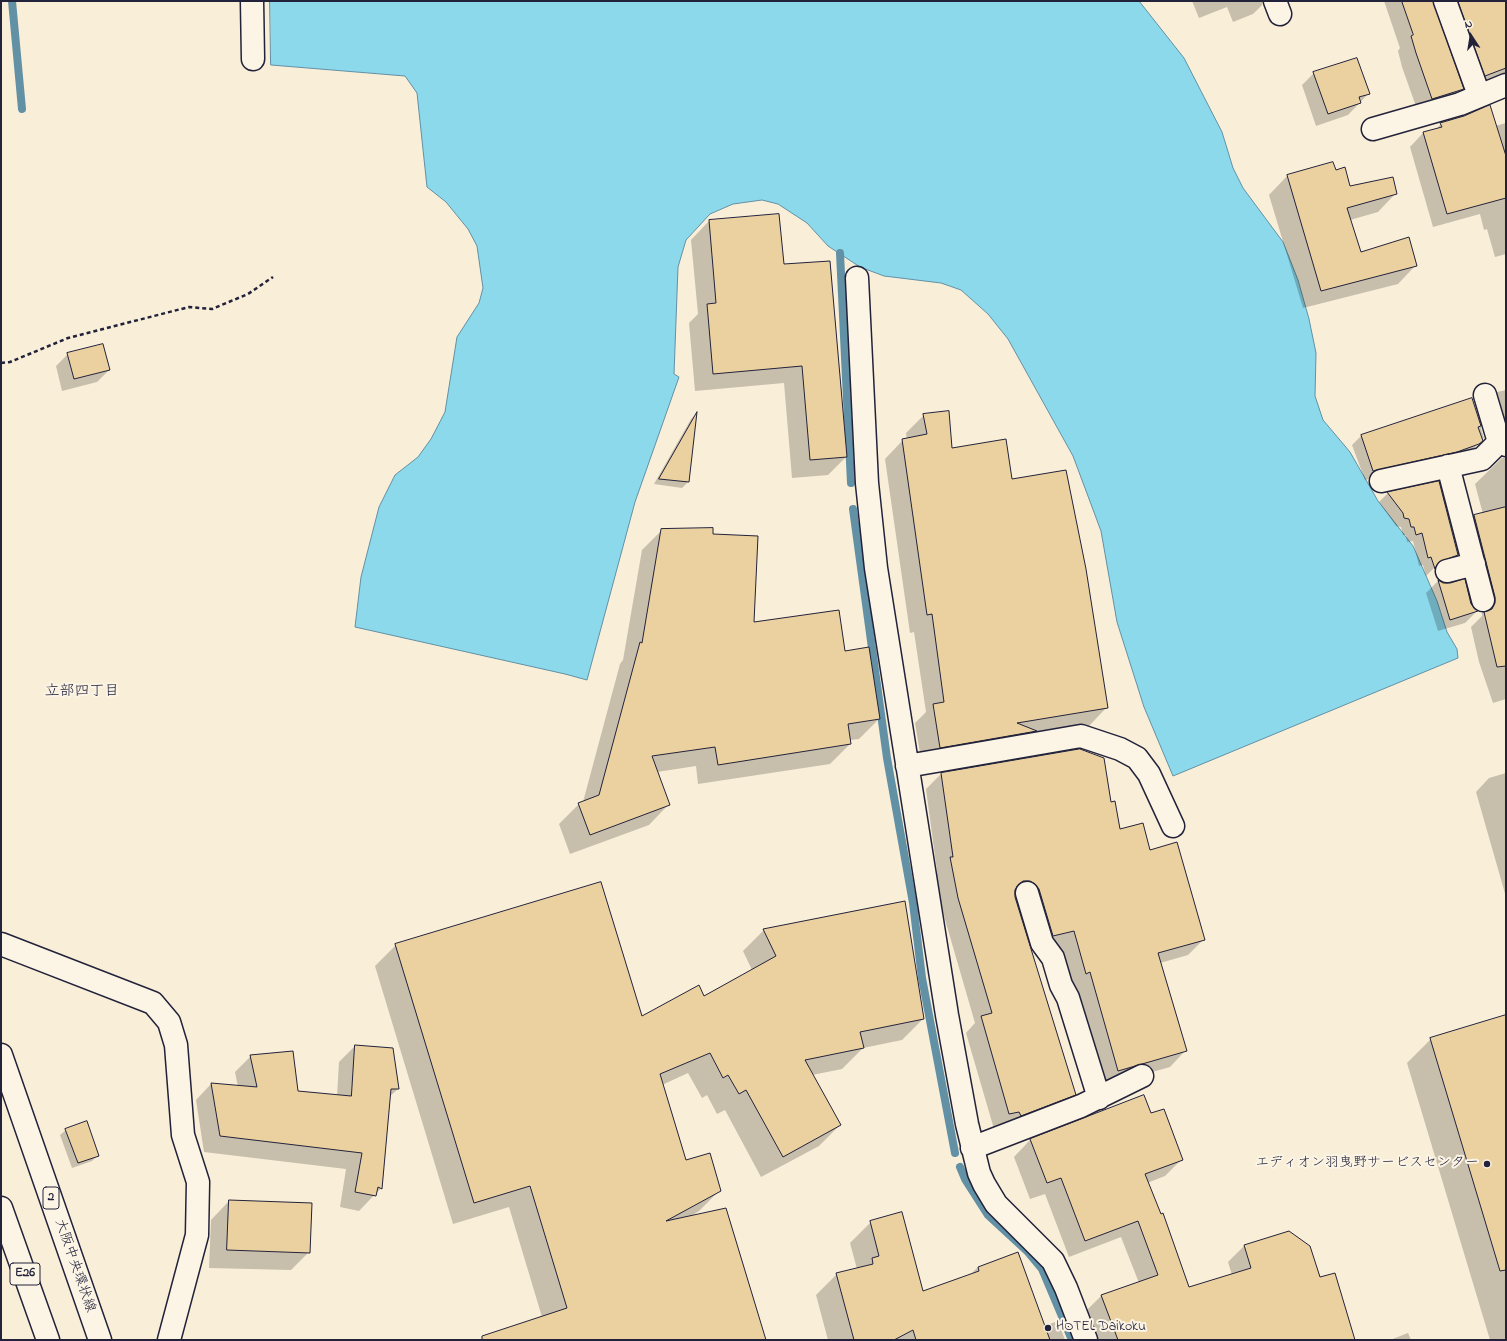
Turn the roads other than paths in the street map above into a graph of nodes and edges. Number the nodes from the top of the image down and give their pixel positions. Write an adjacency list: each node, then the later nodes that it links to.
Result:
1 (252, 1): 3 (main road)
2 (1445, 1): 5 (main road)
3 (253, 59)
4 (1505, 90): 5 (main road)
5 (1479, 95): 6 (main road)
6 (1373, 129)
7 (857, 278): 15 (main road)
8 (1485, 395): 9 (main road)
9 (1502, 444): 10 (main road)
10 (1448, 466): 11 (main road); 12 (main road)
11 (1381, 481)
12 (1474, 564): 13 (main road); 14 (main road)
13 (1447, 571)
14 (1483, 600)
15 (907, 766): 16 (main road); 22 (main road)
16 (1173, 826)
17 (1027, 893): 21 (main road)
18 (1, 944): 26 (main road)
19 (1, 1055): 25 (main road, 大阪中央環状線 / 2)
20 (1142, 1076): 21 (main road)
21 (1099, 1098): 22 (main road)
22 (972, 1148): 27 (main road)
23 (1, 1208): 24 (main road, E26)
24 (48, 1340)
25 (100, 1340)
26 (169, 1340)
27 (1086, 1340)

